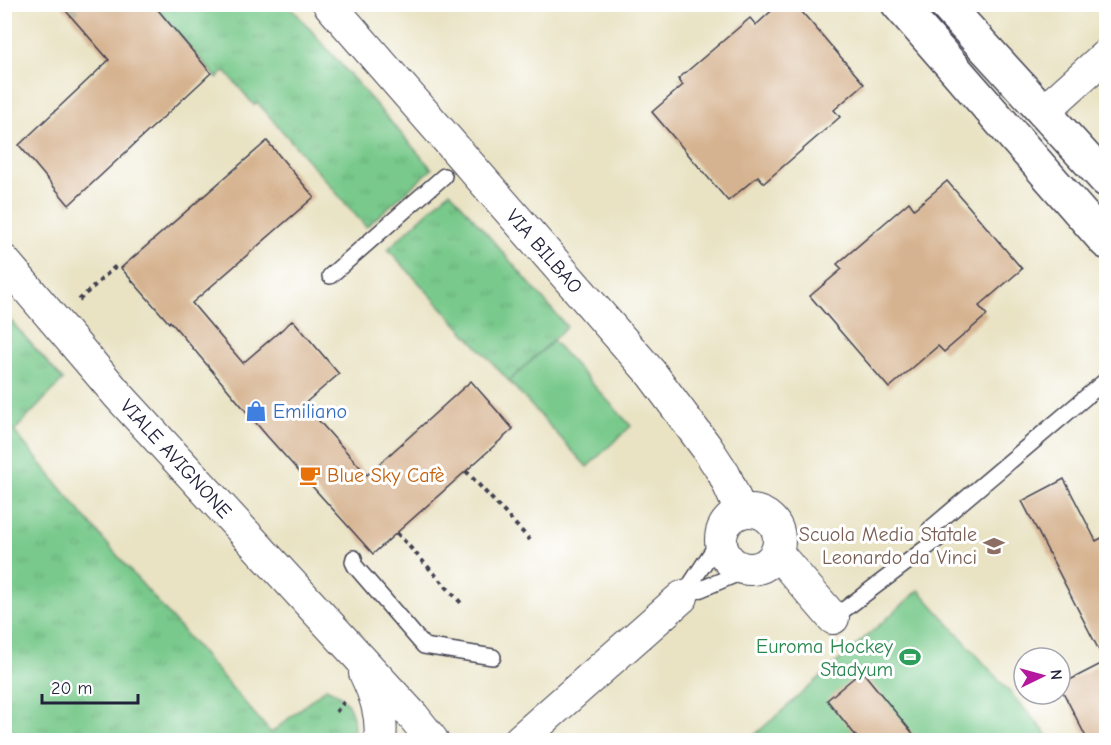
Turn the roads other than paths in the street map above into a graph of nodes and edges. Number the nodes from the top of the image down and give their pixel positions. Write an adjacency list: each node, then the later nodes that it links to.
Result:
1 (329, 4): 12 (street, VIA BILBAO)
2 (898, 4): 8 (street)
3 (947, 5): 5 (street)
4 (1107, 55): 5 (street)
5 (1043, 112): 7 (street)
6 (444, 176): 10 (lane)
7 (1107, 180)
8 (1107, 243)
9 (4, 261): 19 (street, VIALE AVIGNONE)
10 (330, 276)
11 (1107, 380): 18 (lane)
12 (741, 512): 13 (street); 14 (street)
13 (721, 538): 16 (street); 17 (lane)
14 (777, 553): 16 (street); 18 (street)
15 (354, 558): 20 (lane)
16 (749, 569): 17 (lane)
17 (682, 597): 21 (street)
18 (833, 618)
19 (354, 653): 22 (street, VIALE AVIGNONE); 23 (street, VIALE AVIGNONE)
20 (493, 657)
21 (557, 706): 24 (street); 25 (street)
22 (380, 741)
23 (432, 741)
24 (520, 741)
25 (538, 741)

